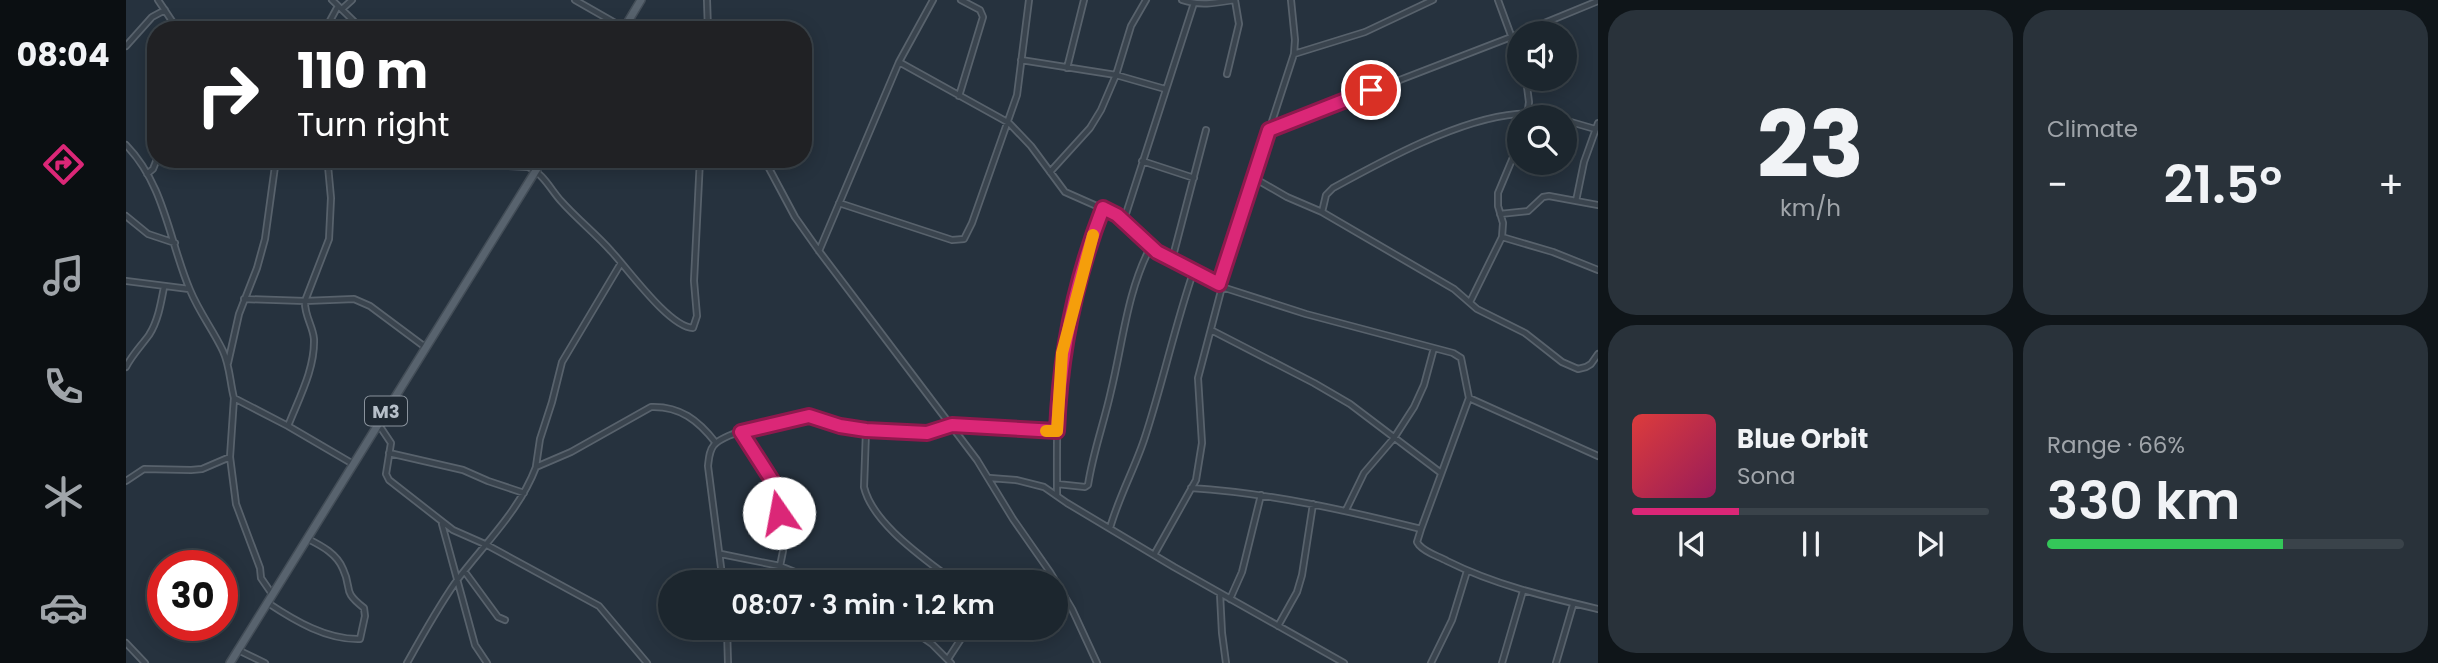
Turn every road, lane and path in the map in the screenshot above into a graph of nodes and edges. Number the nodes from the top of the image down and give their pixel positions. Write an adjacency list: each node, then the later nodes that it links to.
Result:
1 (158, 0): 20 (street)
2 (332, 0): 19 (street)
3 (352, 0): 19 (street)
4 (575, 0): 25 (street)
5 (641, 0): 26 (main road)
6 (707, 0): 27 (street)
7 (933, 0): 35 (street)
8 (961, 0): 40 (street)
9 (1030, 0): 34 (street)
10 (1084, 0): 36 (street)
11 (1146, 0): 38 (street)
12 (1182, 0): 18 (street)
13 (1234, 0): 18 (street); 37 (street)
14 (1291, 0): 33 (street)
15 (1433, 0): 33 (street)
16 (1499, 0): 29 (street)
17 (1598, 1): 28 (street)
18 (1194, 3): 39 (street)
19 (340, 8): 23 (street); 24 (street)
20 (165, 10): 21 (street); 22 (street)
21 (148, 21)
22 (172, 21)
23 (331, 21)
24 (354, 21)
25 (610, 21)
26 (629, 21)
27 (708, 21)
28 (1551, 21)
29 (1507, 22)
30 (147, 23): 32 (street)
31 (1507, 38): 46 (street)
32 (126, 46)
33 (1294, 54): 46 (street)
34 (1021, 60): 36 (street); 43 (street)
35 (899, 62): 40 (street); 62 (street)
36 (1067, 68): 38 (street)
37 (1227, 74)
38 (1116, 75): 39 (street); 56 (street)
39 (1165, 89): 48 (street)
40 (959, 96): 43 (street)
41 (1507, 116): 65 (street)
42 (1577, 122): 44 (street)
43 (1009, 123): 56 (street); 62 (street)
44 (1596, 126): 61 (street)
45 (1206, 130): 59 (street)
46 (1269, 130): 60 (street)
47 (126, 145): 58 (street)
48 (1142, 162): 59 (street); 68 (street)
49 (153, 168): 58 (street)
50 (275, 168): 81 (street)
51 (328, 168): 82 (street)
52 (530, 168): 55 (street)
53 (700, 168): 74 (street)
54 (769, 168): 72 (street)
55 (536, 170): 74 (street); 85 (main road, M3)
56 (1050, 172): 64 (street)
57 (1507, 172): 66 (street)
58 (148, 174): 70 (street)
59 (1194, 178): 73 (street)
60 (1254, 178): 65 (street); 78 (street)
61 (1577, 201): 63 (street); 66 (street)
62 (839, 203): 72 (street)
63 (1598, 205)
64 (1103, 208): 68 (street); 97 (street)
65 (1322, 212): 83 (street)
66 (1500, 214): 69 (street)
67 (126, 216): 70 (street)
68 (1124, 220): 71 (street)
69 (1502, 237): 76 (street); 83 (street)
70 (175, 243): 80 (street)
71 (1151, 246): 73 (street); 109 (street)
72 (819, 251): 94 (street)
73 (1172, 260): 75 (street)
74 (621, 262): 105 (street)
75 (1194, 270): 78 (street); 117 (street)
76 (1598, 270)
77 (126, 281): 79 (street)
78 (1221, 285): 84 (street); 86 (street)
79 (164, 287): 80 (street); 88 (street)
80 (189, 289): 89 (street)
81 (244, 299): 82 (street); 89 (street)
82 (305, 301): 85 (street); 95 (street)
83 (1470, 302): 87 (street)
84 (1211, 330): 99 (street); 110 (street)
85 (425, 347): 93 (main road, M3)
86 (1434, 348): 92 (street); 99 (street)
87 (1598, 354)
88 (128, 359): 90 (street)
89 (228, 364): 91 (street)
90 (126, 367)
91 (234, 398): 95 (street); 103 (street)
92 (1469, 398): 102 (street); 106 (street)
93 (378, 424): 101 (street); 104 (main road, M3)
94 (952, 425): 96 (street); 97 (street); 107 (street)
95 (288, 426): 104 (street)
96 (866, 430): 98 (street); 126 (street)
97 (1057, 431): 109 (street)
98 (741, 432): 100 (street); 123 (street)
99 (1394, 438): 106 (street); 115 (street)
100 (716, 443): 105 (street); 121 (street)
101 (390, 453): 111 (street); 116 (street)
102 (1598, 456)
103 (230, 457): 108 (street); 132 (street)
104 (353, 464): 119 (main road, M3)
105 (536, 467): 111 (street)
106 (1441, 473): 118 (street)
107 (989, 478): 113 (street); 152 (street)
108 (126, 481)
109 (1057, 484): 113 (street)
110 (1191, 488): 112 (street); 122 (street)
111 (524, 493): 120 (street)
112 (1261, 495): 114 (street); 133 (street)
113 (1057, 496): 117 (street)
114 (1313, 505): 115 (street); 138 (street)
115 (1346, 510): 118 (street)
116 (442, 523): 120 (street); 129 (street)
117 (1110, 528): 122 (street)
118 (1421, 529): 127 (street)
119 (306, 538): 132 (main road, M3); 134 (street)
120 (487, 545): 128 (street); 150 (street)
121 (721, 554): 123 (street); 124 (street)
122 (1154, 555): 131 (street)
123 (780, 566): 125 (street)
124 (722, 570)
125 (790, 570)
126 (940, 570)
127 (1467, 571): 130 (street); 155 (street)
128 (465, 572): 129 (street); 137 (street)
129 (459, 579): 148 (street); 149 (street)
130 (1523, 591): 135 (street); 156 (street)
131 (1220, 593): 133 (street); 153 (street)
132 (272, 594): 134 (main road, M3)
133 (1230, 599): 138 (street)
134 (268, 602): 143 (main road, M3)
135 (1573, 605): 136 (street); 157 (street)
136 (1598, 609)
137 (505, 620)
138 (1279, 626): 154 (street)
139 (727, 640): 151 (street)
140 (926, 640): 144 (street)
141 (961, 640): 144 (street)
142 (126, 643): 145 (street)
143 (238, 650): 146 (main road, M3); 147 (street)
144 (950, 661)
145 (145, 663)
146 (230, 663)
147 (265, 663)
148 (407, 663)
149 (487, 663)
150 (647, 663)
151 (728, 663)
152 (1097, 663)
153 (1226, 663)
154 (1344, 663)
155 (1431, 663)
156 (1502, 663)
157 (1556, 663)

